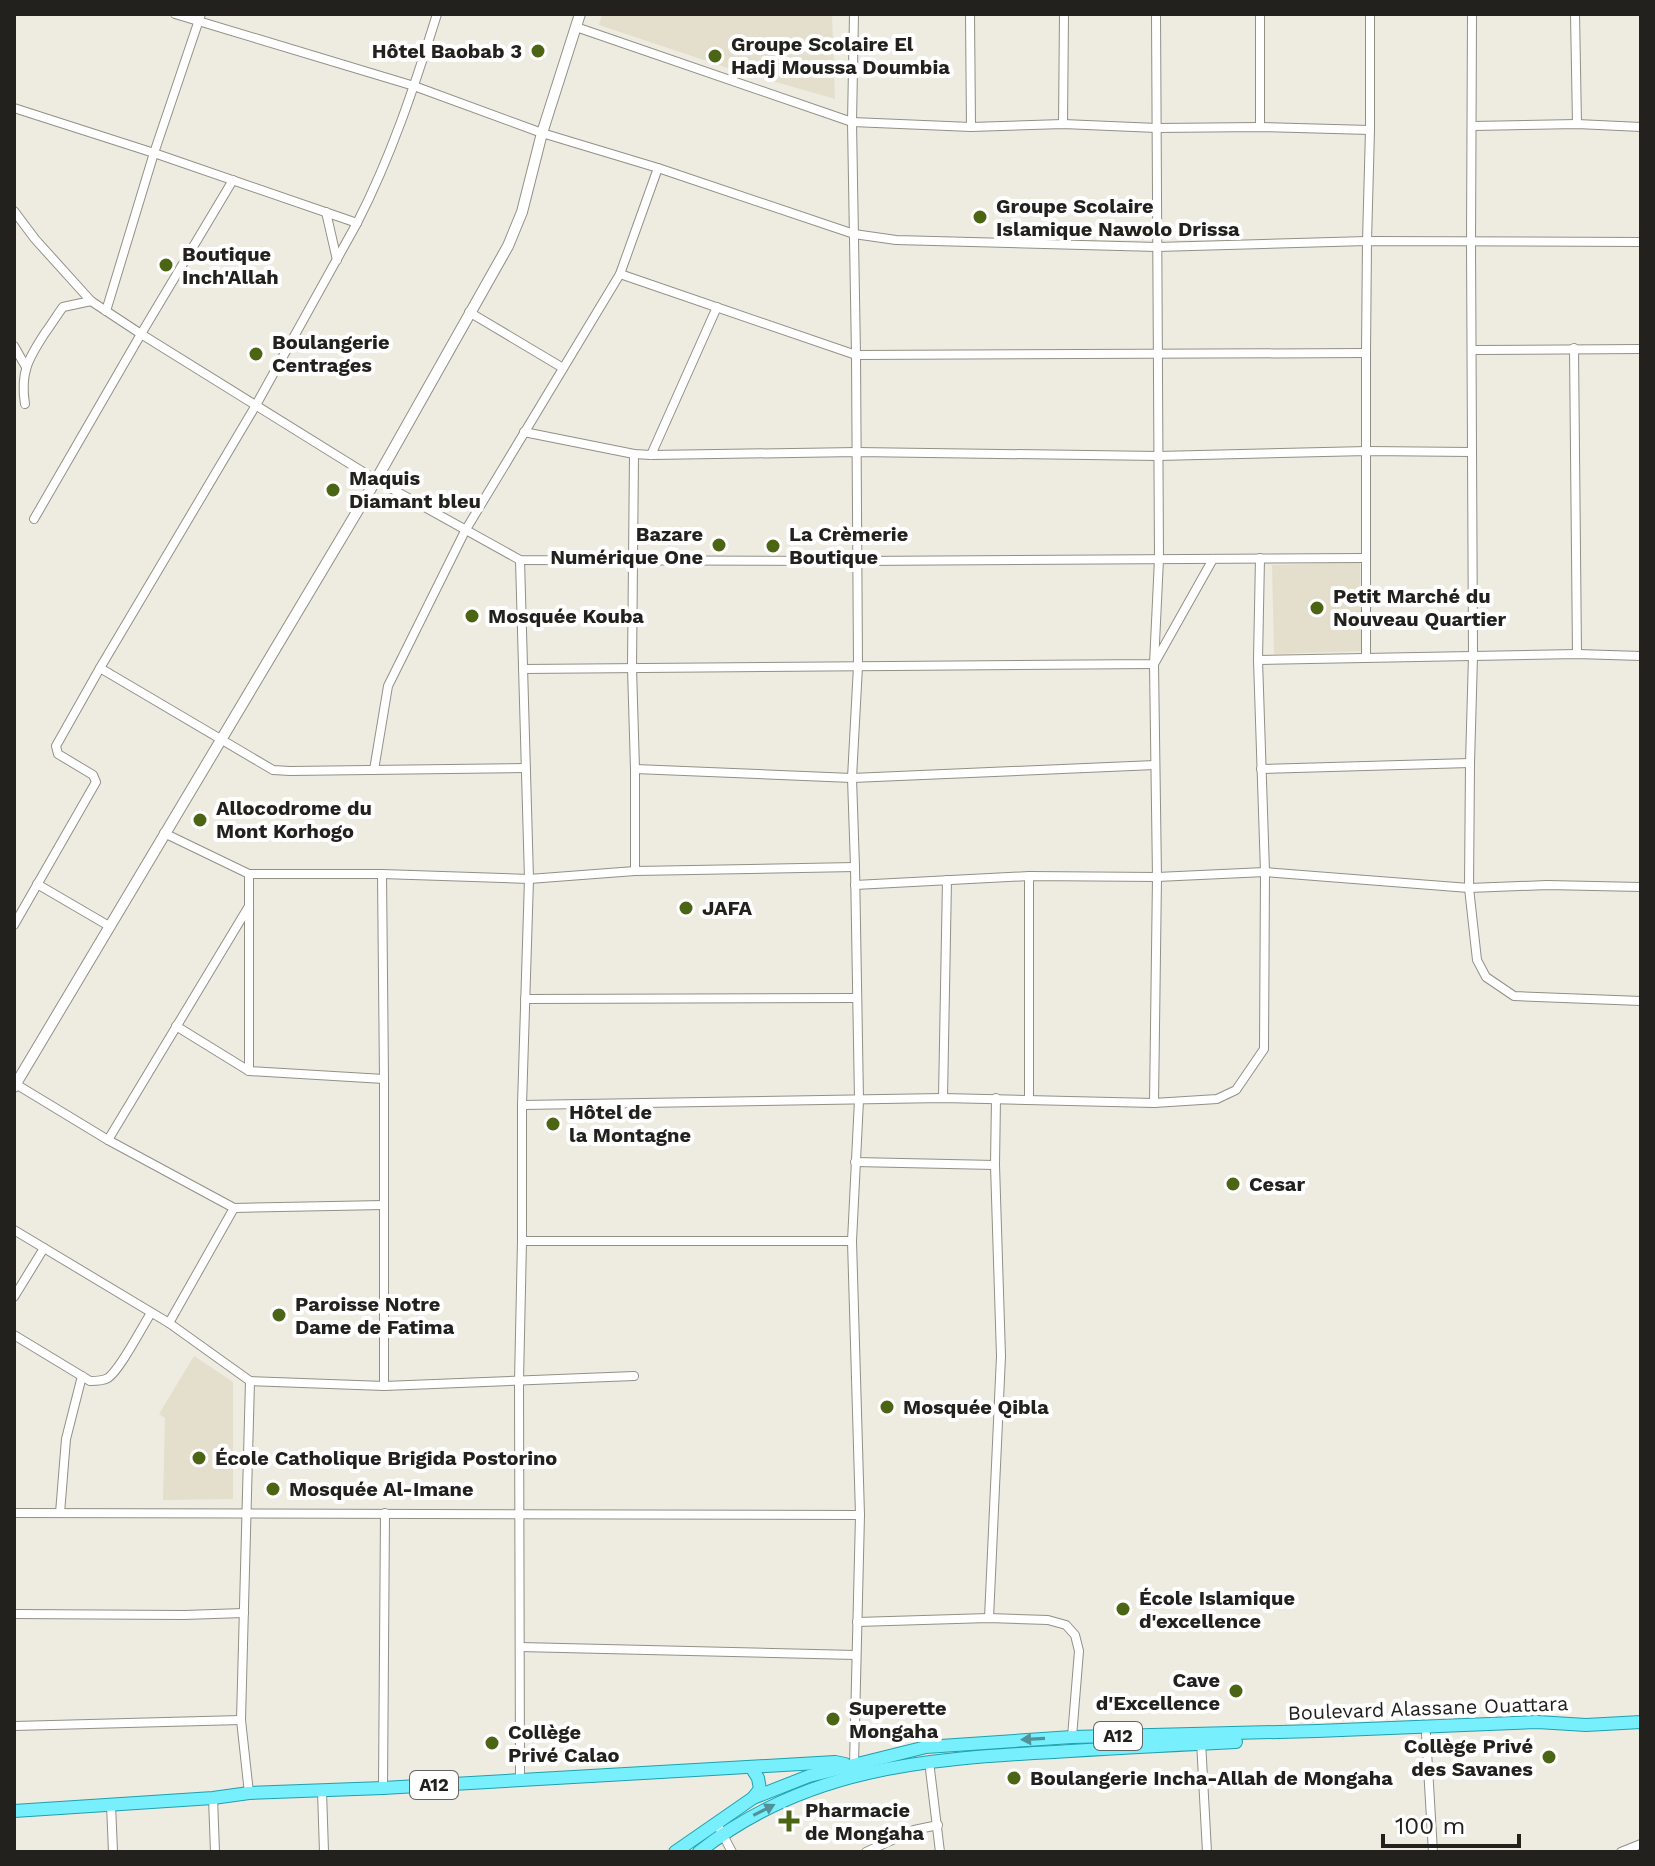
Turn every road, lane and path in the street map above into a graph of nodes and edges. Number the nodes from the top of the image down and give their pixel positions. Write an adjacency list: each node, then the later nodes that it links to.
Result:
1 (175, 14): 12 (street)
2 (437, 14): 14 (street)
3 (580, 14): 13 (street)
4 (854, 14): 16 (street)
5 (970, 14): 20 (street)
6 (1064, 14): 17 (street)
7 (1156, 14): 23 (street)
8 (1260, 14): 21 (street)
9 (1370, 14): 24 (street)
10 (1472, 14): 19 (street)
11 (1575, 14): 18 (street)
12 (200, 18): 14 (street); 26 (street)
13 (576, 27): 16 (street); 25 (street)
14 (414, 86): 25 (street); 31 (street)
15 (14, 108): 26 (street)
16 (852, 122): 20 (street); 32 (street)
17 (1063, 124): 20 (street); 23 (street)
18 (1577, 124): 19 (street); 22 (street)
19 (1473, 126): 35 (street)
20 (971, 127)
21 (1260, 127): 23 (street); 24 (street)
22 (1641, 127)
23 (1157, 128): 36 (street)
24 (1370, 130): 33 (street)
25 (542, 133): 27 (street); 42 (street)
26 (154, 153): 28 (street); 41 (street)
27 (658, 168): 32 (street); 38 (street)
28 (233, 180): 30 (street); 43 (street)
29 (14, 211): 39 (street)
30 (326, 212): 31 (street); 37 (street)
31 (357, 223): 37 (street)
32 (854, 234): 36 (street); 50 (street)
33 (1367, 241): 35 (street); 36 (street); 48 (street)
34 (1641, 242): 35 (street)
35 (1471, 243): 47 (street)
36 (1157, 247): 49 (street)
37 (337, 260): 54 (street)
38 (620, 274): 40 (street); 52 (street)
39 (91, 301): 41 (street); 51 (street)
40 (717, 307): 50 (street); 60 (street)
41 (106, 311): 43 (street)
42 (469, 312): 52 (street); 62 (street)
43 (141, 334): 54 (street); 63 (street)
44 (14, 346): 51 (street)
45 (1574, 348): 46 (street); 47 (street); 72 (street)
46 (1641, 349)
47 (1472, 350): 58 (street)
48 (1366, 353): 49 (street); 56 (street)
49 (1157, 354): 50 (street); 61 (street)
50 (856, 355): 57 (street)
51 (26, 367): 53 (street)
52 (563, 368): 55 (street)
53 (25, 404)
54 (256, 405): 62 (street); 79 (street)
55 (524, 432): 59 (street); 64 (street)
56 (1367, 451): 58 (street); 61 (street); 66 (street)
57 (857, 452): 60 (street); 61 (street); 71 (street)
58 (1472, 452): 73 (street)
59 (634, 454): 60 (street); 70 (street)
60 (651, 455)
61 (1158, 456): 67 (street)
62 (376, 480): 64 (street); 82 (street)
63 (34, 519)
64 (465, 531): 69 (street); 88 (street)
65 (1260, 558): 66 (street); 68 (street); 76 (street)
66 (1365, 558): 75 (street)
67 (1159, 559): 68 (street); 71 (street); 77 (street)
68 (1213, 559): 77 (street)
69 (520, 560): 70 (street); 81 (street)
70 (633, 560): 71 (street); 80 (street)
71 (857, 561): 78 (street)
72 (1577, 654): 73 (street); 74 (street)
73 (1473, 656): 75 (street); 83 (street)
74 (1641, 656)
75 (1366, 658): 76 (street)
76 (1258, 660): 87 (street)
77 (1154, 664): 78 (street); 84 (street)
78 (858, 666): 80 (street); 89 (street)
79 (100, 668): 82 (street); 100 (street)
80 (632, 668): 81 (street); 86 (street)
81 (523, 669): 85 (street)
82 (222, 739): 88 (street); 90 (street)
83 (1470, 763): 87 (street); 103 (street)
84 (1155, 765): 89 (street); 97 (street)
85 (525, 768): 88 (street); 98 (street)
86 (635, 769): 89 (street); 92 (street)
87 (1261, 769): 93 (street)
88 (374, 770)
89 (852, 778): 91 (street)
90 (164, 833): 94 (street); 106 (street)
91 (855, 867): 92 (street); 101 (street)
92 (635, 871): 98 (street)
93 (1265, 872): 97 (street); 103 (street); 118 (street)
94 (249, 874): 95 (street); 104 (street)
95 (382, 874): 98 (street); 112 (street)
96 (1029, 876): 97 (street); 99 (street); 117 (street)
97 (1157, 877): 118 (street)
98 (529, 879): 108 (street)
99 (947, 880): 101 (street); 114 (street)
100 (37, 884): 105 (street); 106 (street)
101 (855, 885): 107 (street)
102 (1641, 887): 103 (street)
103 (1469, 888): 109 (street)
104 (249, 906): 110 (street); 111 (street)
105 (14, 925)
106 (109, 926): 113 (street)
107 (857, 998): 108 (street); 116 (street)
108 (525, 999): 119 (street)
109 (1641, 1001)
110 (176, 1026): 111 (street); 120 (street)
111 (249, 1071): 112 (street)
112 (384, 1079): 123 (street)
113 (15, 1085): 120 (street)
114 (943, 1098): 115 (street); 116 (street)
115 (996, 1098): 117 (street); 122 (street)
116 (859, 1100): 119 (street); 121 (street)
117 (1029, 1100): 118 (street)
118 (1154, 1103)
119 (522, 1105): 126 (street)
120 (108, 1140): 124 (street)
121 (855, 1162): 122 (street); 127 (street)
122 (995, 1165): 146 (street)
123 (384, 1205): 124 (street); 137 (street)
124 (234, 1208): 131 (street)
125 (14, 1230): 128 (street)
126 (522, 1241): 127 (street); 136 (street)
127 (852, 1241): 143 (street)
128 (44, 1248): 129 (street); 130 (street)
129 (14, 1297)
130 (151, 1313): 131 (street); 133 (street)
131 (169, 1323): 135 (street)
132 (14, 1335): 133 (street)
133 (82, 1376): 139 (street)
134 (634, 1376): 136 (street)
135 (250, 1381): 137 (street); 140 (street)
136 (519, 1381): 137 (street); 142 (street)
137 (384, 1386)
138 (14, 1513): 139 (street)
139 (60, 1513): 140 (street)
140 (246, 1513): 141 (street); 144 (street)
141 (385, 1513): 142 (street); 161 (street)
142 (519, 1514): 143 (street); 148 (street)
143 (860, 1515): 147 (street)
144 (244, 1613): 145 (street); 150 (street)
145 (14, 1614)
146 (989, 1618): 147 (street); 155 (street)
147 (857, 1622): 149 (street)
148 (520, 1647): 149 (street); 160 (street)
149 (856, 1655): 159 (street)
150 (241, 1720): 153 (street); 163 (street)
151 (1641, 1722): 152 (main road, A12)
152 (1586, 1725): 154 (main road, Boulevard Alassane Ouattara / A12); 156 (main road, Boulevard Alassane Ouattara / A12)
153 (14, 1726)
154 (1426, 1734): 156 (main road, Boulevard Alassane Ouattara / A12); 180 (street)
155 (1072, 1737): 156 (main road, Boulevard Alassane Ouattara / A12); 159 (main road, Boulevard Alassane Ouattara / A12, one-way to 159)
156 (1201, 1739): 157 (main road, Boulevard Alassane Ouattara / A12); 179 (street)
157 (929, 1761): 159 (main road, Boulevard Alassane Ouattara / A12); 168 (street)
158 (751, 1767): 159 (main road, A12); 160 (main road, A12); 165 (main road)
159 (856, 1770): 165 (main road, Boulevard Alassane Ouattara / A12); 169 (main road, Boulevard Alassane Ouattara / A12, one-way to 159)
160 (520, 1780): 161 (main road, A12)
161 (383, 1788): 162 (main road, A12)
162 (322, 1791): 163 (main road, A12); 173 (street)
163 (249, 1793): 164 (main road, A12)
164 (213, 1798): 166 (main road, A12); 172 (street)
165 (753, 1798): 169 (main road, Boulevard Alassane Ouattara / A12)
166 (111, 1804): 167 (main road, A12); 171 (street)
167 (14, 1811)
168 (938, 1825): 177 (street); 178 (street)
169 (719, 1828): 174 (main road, Boulevard Alassane Ouattara / A12); 175 (main road, Boulevard Alassane Ouattara / A12); 176 (street)
170 (1641, 1844): 181 (street)
171 (113, 1852)
172 (215, 1852)
173 (324, 1852)
174 (675, 1852)
175 (699, 1852)
176 (732, 1852)
177 (866, 1852)
178 (940, 1852)
179 (1207, 1852)
180 (1433, 1852)
181 (1621, 1852)

